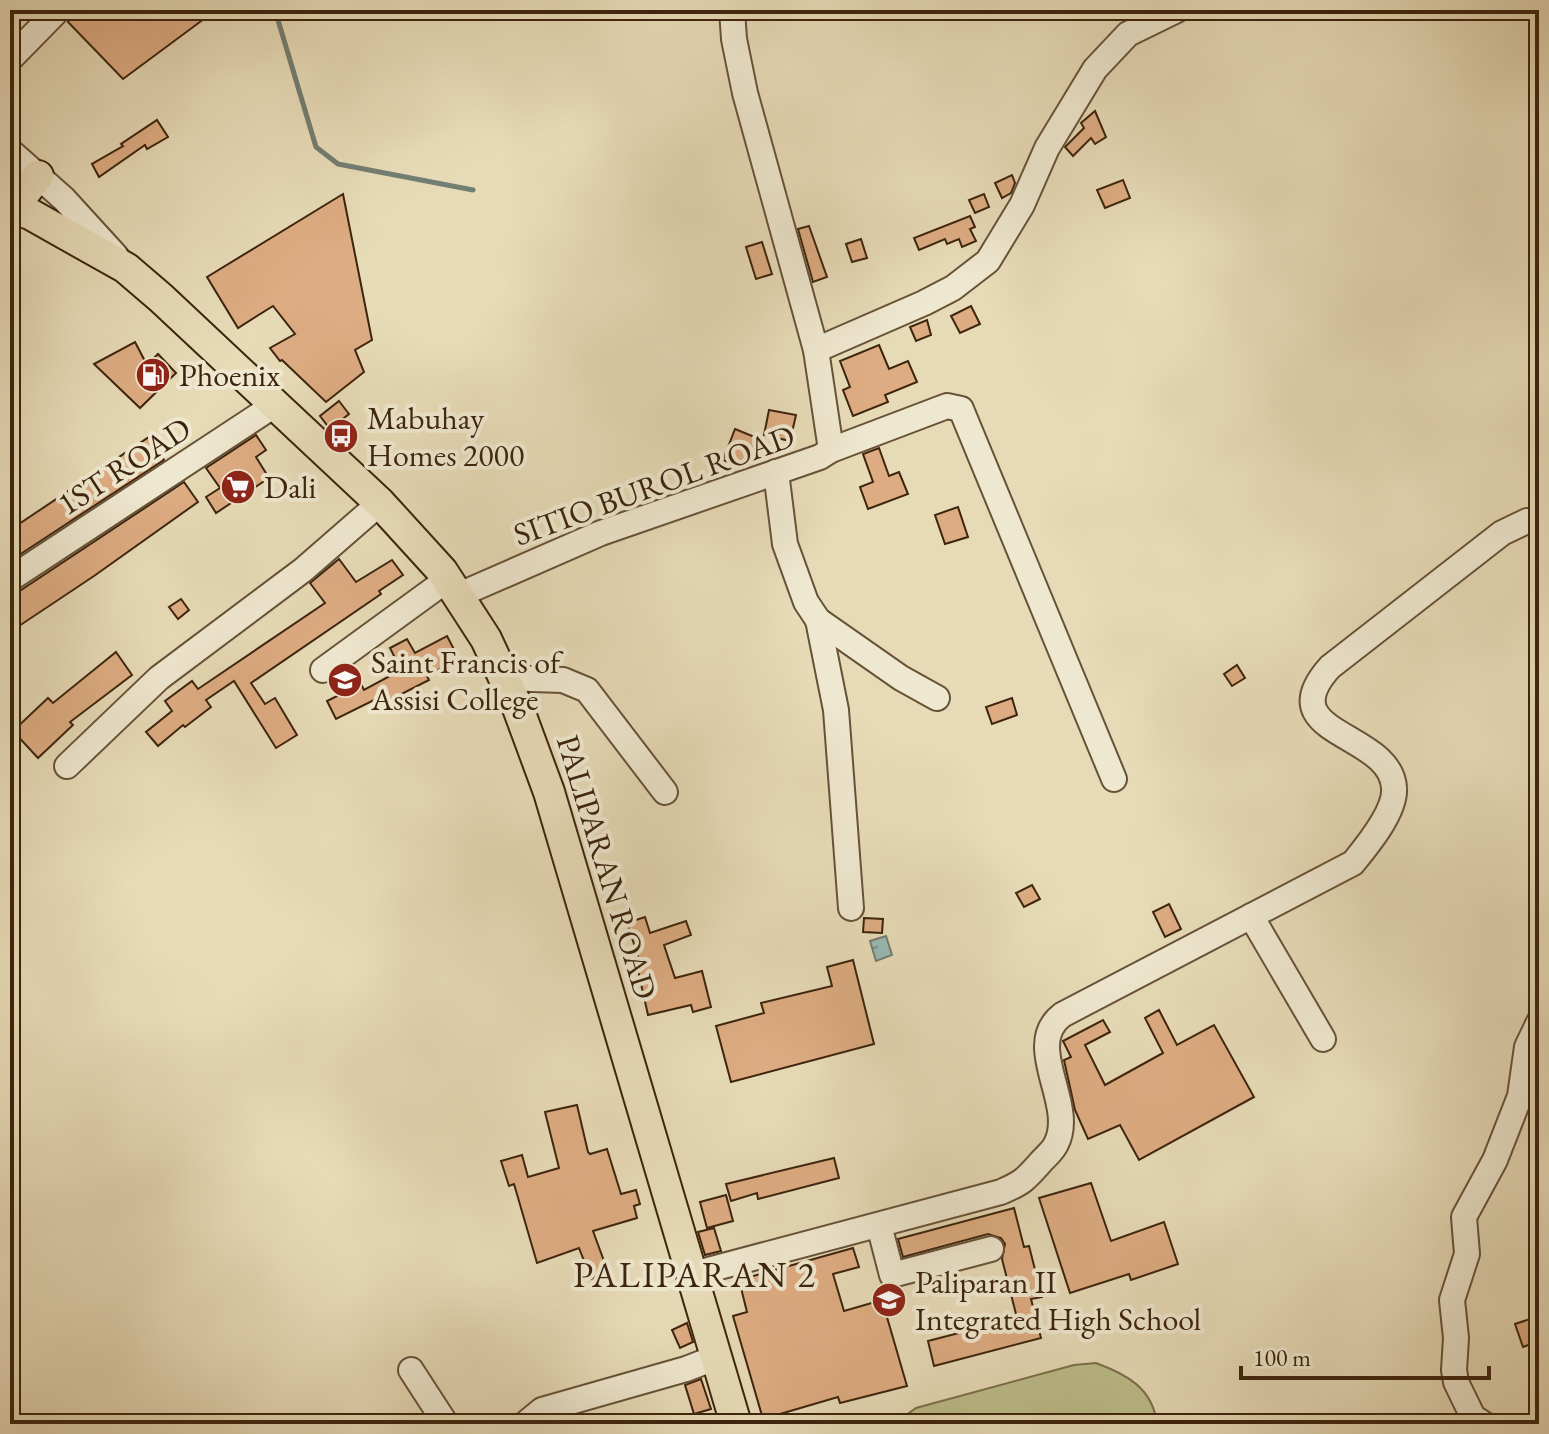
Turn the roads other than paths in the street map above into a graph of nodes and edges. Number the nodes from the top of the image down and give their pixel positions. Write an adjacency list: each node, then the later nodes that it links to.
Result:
1 (58, 10): 4 (street)
2 (732, 10): 9 (street, SITIO BUROL ROAD)
3 (1177, 10): 9 (street)
4 (10, 59)
5 (10, 151): 6 (street)
6 (38, 176): 7 (main road); 8 (street)
7 (12, 207): 8 (main road, PALIPARAN ROAD)
8 (126, 268): 10 (main road, PALIPARAN ROAD)
9 (816, 350): 11 (street, SITIO BUROL ROAD)
10 (273, 406): 13 (main road, PALIPARAN ROAD); 15 (street, 1ST ROAD)
11 (831, 450): 12 (street, SITIO BUROL ROAD); 22 (street)
12 (776, 472): 16 (street, SITIO BUROL ROAD); 17 (street)
13 (380, 503): 16 (main road, PALIPARAN ROAD); 21 (street)
14 (1539, 522): 25 (street)
15 (10, 579)
16 (454, 587): 18 (street, SITIO BUROL ROAD); 19 (main road, PALIPARAN ROAD)
17 (818, 620): 20 (street); 24 (street)
18 (323, 670)
19 (504, 678): 23 (street); 30 (main road, PALIPARAN ROAD)
20 (937, 698)
21 (67, 766)
22 (1114, 779)
23 (665, 792)
24 (851, 908)
25 (1251, 916): 27 (street); 28 (street)
26 (1539, 1022): 36 (street)
27 (1323, 1039)
28 (879, 1225): 29 (street); 30 (street)
29 (991, 1249)
30 (693, 1274): 31 (main road, PALIPARAN ROAD)
31 (717, 1357): 34 (street); 35 (main road, PALIPARAN ROAD)
32 (411, 1370): 33 (street)
33 (446, 1424)
34 (525, 1424)
35 (736, 1424)
36 (1484, 1424)

